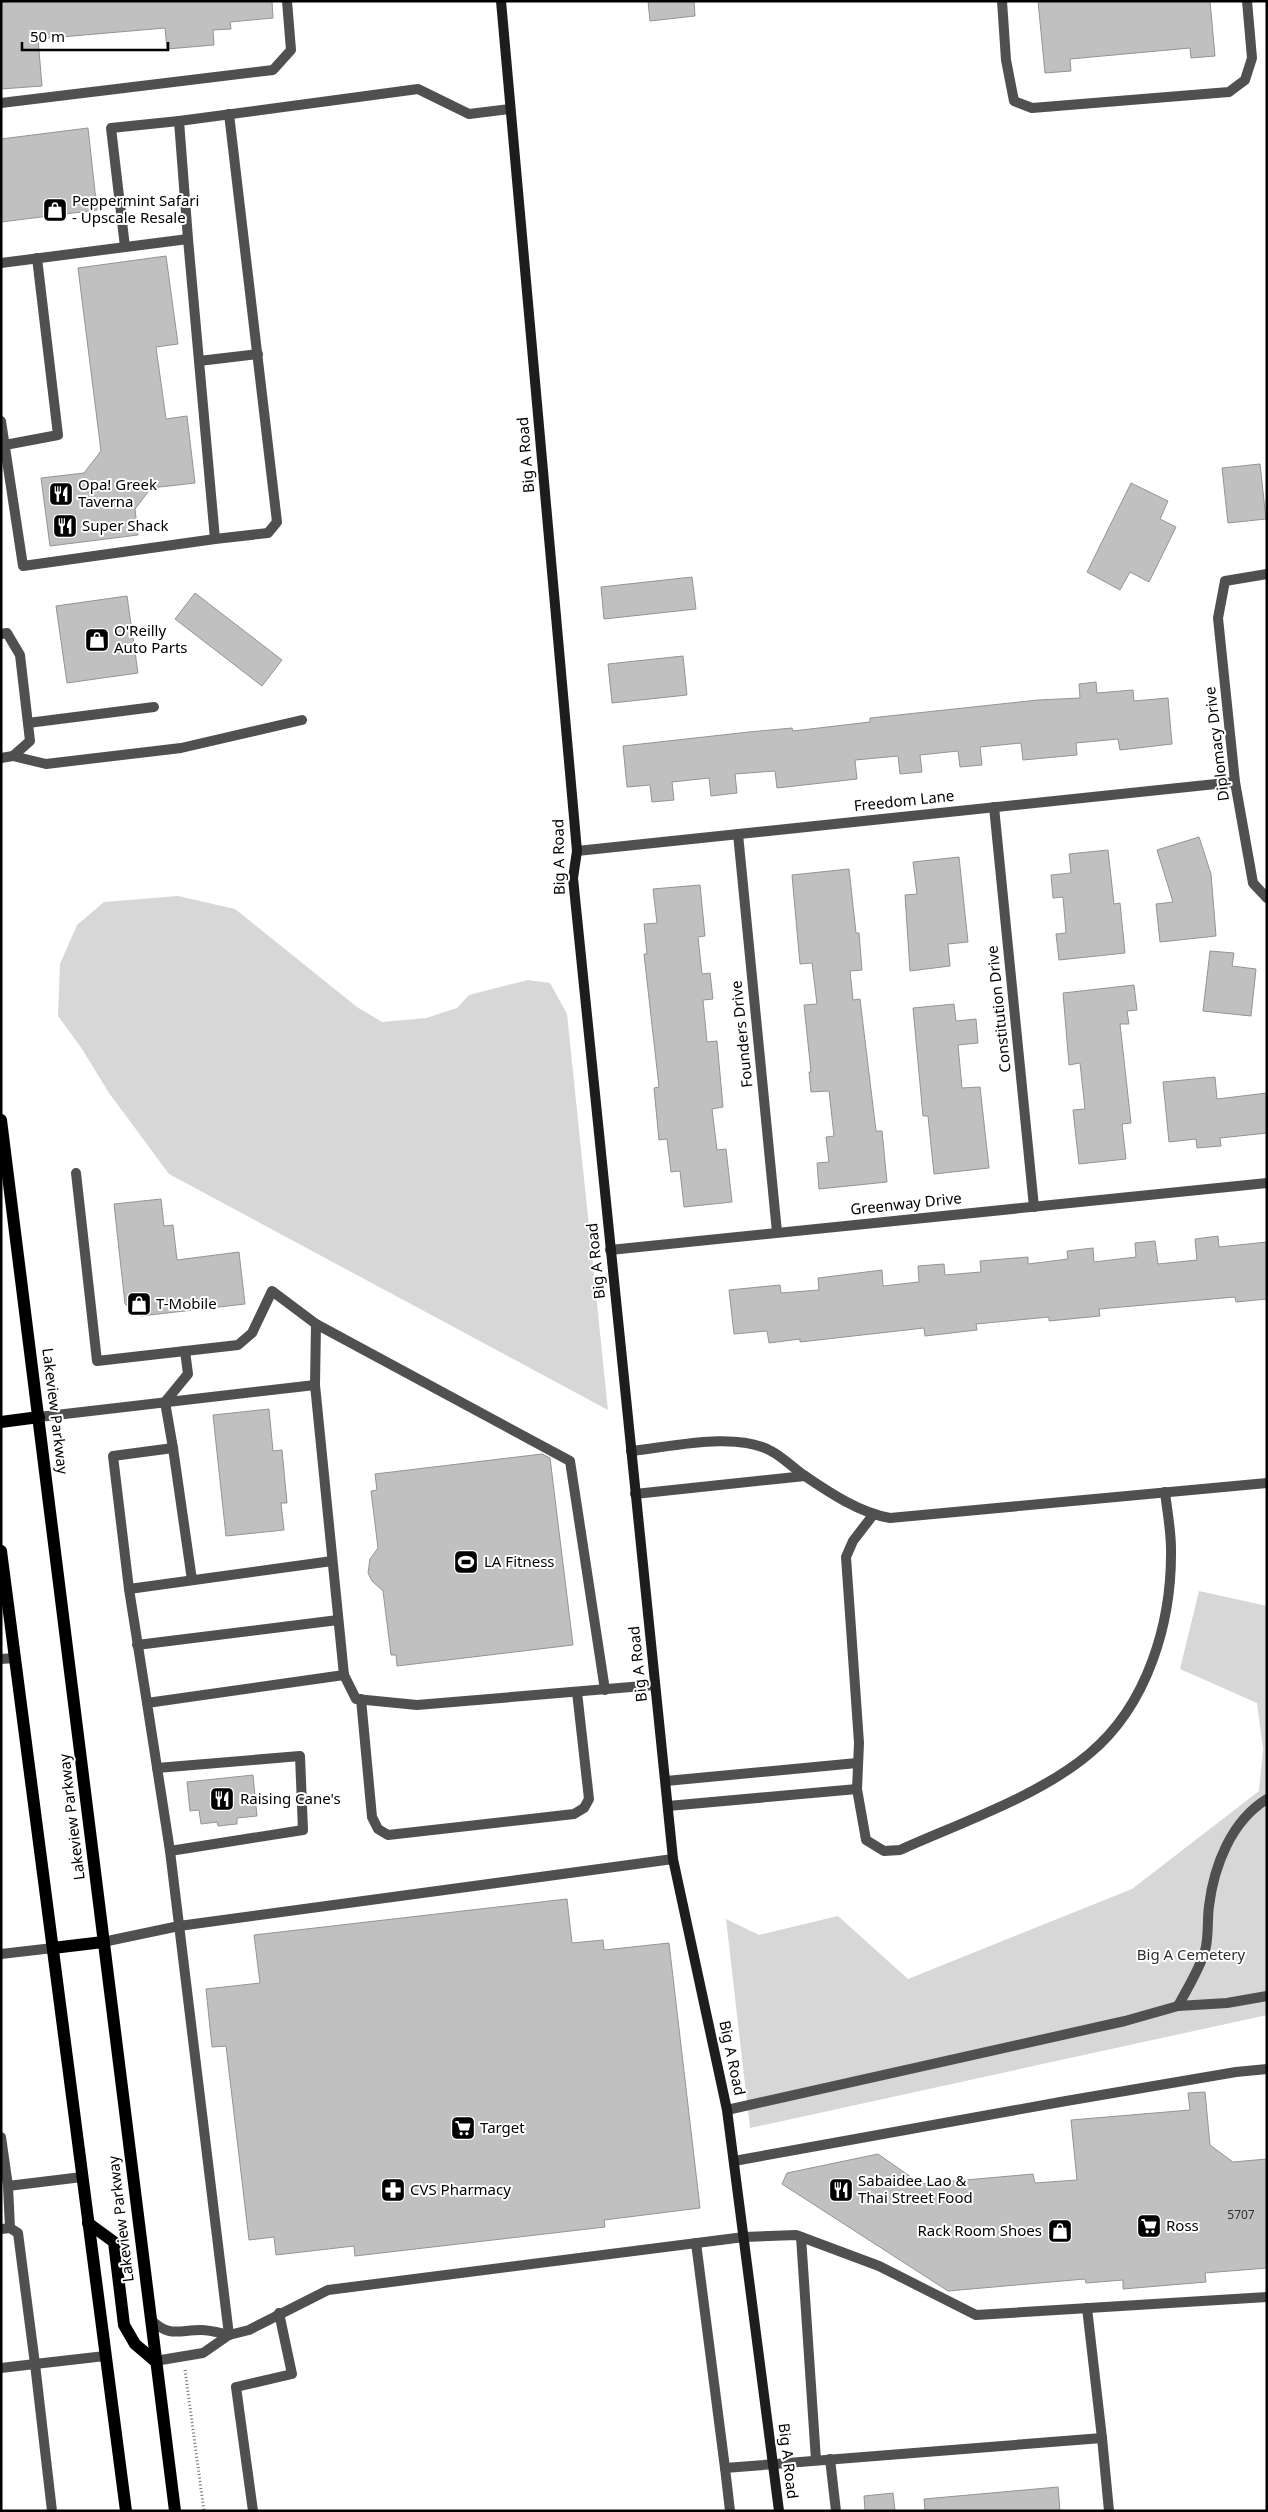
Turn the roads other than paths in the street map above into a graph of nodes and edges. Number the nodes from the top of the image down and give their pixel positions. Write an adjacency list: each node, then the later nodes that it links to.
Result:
1 (287, 1): 5 (street)
2 (501, 1): 6 (street, Big A Road)
3 (1002, 1): 4 (street)
4 (1247, 1)
5 (1, 102)
6 (510, 109): 7 (street); 28 (street, Big A Road)
7 (229, 114): 8 (street); 13 (street)
8 (178, 121): 9 (street); 10 (street)
9 (188, 239): 10 (street); 14 (street)
10 (125, 247): 11 (street)
11 (37, 258): 12 (street); 16 (street)
12 (1, 263)
13 (258, 354): 14 (street); 17 (street)
14 (199, 361): 17 (street)
15 (1, 421): 16 (street)
16 (5, 445): 17 (street)
17 (215, 539)
18 (1267, 574): 25 (street, Diplomacy Drive)
19 (1, 634): 22 (street)
20 (154, 707): 22 (street)
21 (302, 720): 23 (street)
22 (28, 723): 23 (street)
23 (13, 756): 24 (street)
24 (1, 758)
25 (1235, 782): 26 (street, Freedom Lane); 29 (street, Diplomacy Drive)
26 (994, 807): 27 (street, Freedom Lane); 33 (street, Constitution Drive)
27 (738, 834): 28 (street, Freedom Lane); 34 (street, Founders Drive)
28 (577, 851): 35 (street, Big A Road)
29 (1267, 898)
30 (1, 1120): 40 (main road, Lakeview Parkway)
31 (76, 1173): 37 (street)
32 (1267, 1183): 33 (street, Greenway Drive)
33 (1034, 1207): 34 (street, Greenway Drive)
34 (777, 1232): 35 (street, Greenway Drive)
35 (610, 1250): 43 (street, Big A Road)
36 (316, 1324): 37 (street); 38 (street); 59 (street)
37 (185, 1351): 39 (street)
38 (315, 1385): 39 (street); 50 (street)
39 (165, 1402): 40 (street); 42 (street)
40 (39, 1417): 41 (main road); 72 (main road, Lakeview Parkway)
41 (1, 1422)
42 (172, 1448): 51 (street); 52 (street)
43 (631, 1451): 44 (street); 47 (street, Big A Road)
44 (805, 1476): 47 (street); 48 (street)
45 (1267, 1483): 46 (street)
46 (1165, 1492): 48 (street); 66 (street)
47 (635, 1494): 58 (street, Big A Road)
48 (873, 1515): 63 (street)
49 (1, 1552): 55 (main road)
50 (332, 1560): 51 (street); 53 (street)
51 (192, 1580): 52 (street)
52 (129, 1589): 54 (street)
53 (338, 1620): 54 (street); 57 (street)
54 (138, 1645): 62 (street)
55 (15, 1658): 56 (street); 73 (main road)
56 (1, 1659)
57 (344, 1675): 61 (street); 62 (street)
58 (656, 1685): 59 (street); 65 (street, Big A Road)
59 (605, 1690): 60 (street)
60 (577, 1692): 61 (street); 61 (street)
61 (361, 1699)
62 (147, 1703): 64 (street)
63 (857, 1764): 65 (street); 66 (street)
64 (157, 1768): 69 (street); 69 (street)
65 (666, 1781): 68 (street, Big A Road)
66 (857, 1789): 68 (street)
67 (1267, 1799): 76 (street)
68 (668, 1806): 70 (street, Big A Road)
69 (170, 1851): 71 (street)
70 (673, 1859): 71 (street); 78 (street, Big A Road)
71 (179, 1926): 72 (street); 92 (street)
72 (103, 1942): 73 (main road); 91 (main road, Lakeview Parkway)
73 (53, 1948): 74 (street); 81 (main road)
74 (1, 1954)
75 (1267, 1996): 76 (street)
76 (1178, 2006): 78 (street)
77 (1267, 2069): 80 (street)
78 (728, 2110): 80 (street, Big A Road)
79 (1, 2136): 82 (street)
80 (734, 2161): 85 (street, Big A Road)
81 (82, 2177): 82 (street); 83 (main road)
82 (8, 2186): 84 (street)
83 (88, 2223): 93 (main road); 94 (main road)
84 (6, 2228): 95 (street)
85 (744, 2237): 86 (street); 87 (street); 100 (street, Big A Road)
86 (800, 2237): 89 (street); 99 (street)
87 (696, 2243): 90 (street); 101 (street)
88 (1267, 2297): 89 (street)
89 (1087, 2308): 97 (street)
90 (279, 2313): 92 (street); 105 (street)
91 (150, 2319): 92 (street); 94 (main road, Lakeview Parkway)
92 (229, 2335): 94 (street)
93 (105, 2356): 95 (street); 103 (main road)
94 (155, 2361): 104 (main road, Lakeview Parkway)
95 (35, 2364): 96 (street); 102 (street)
96 (1, 2368)
97 (1102, 2438): 98 (street); 109 (street)
98 (830, 2459): 99 (street); 108 (street)
99 (816, 2460): 100 (street)
100 (773, 2464): 101 (street); 107 (street, Big A Road)
101 (725, 2468): 106 (street)
102 (52, 2511)
103 (126, 2511)
104 (175, 2511)
105 (253, 2511)
106 (730, 2511)
107 (779, 2511)
108 (836, 2511)
109 (1108, 2511)

